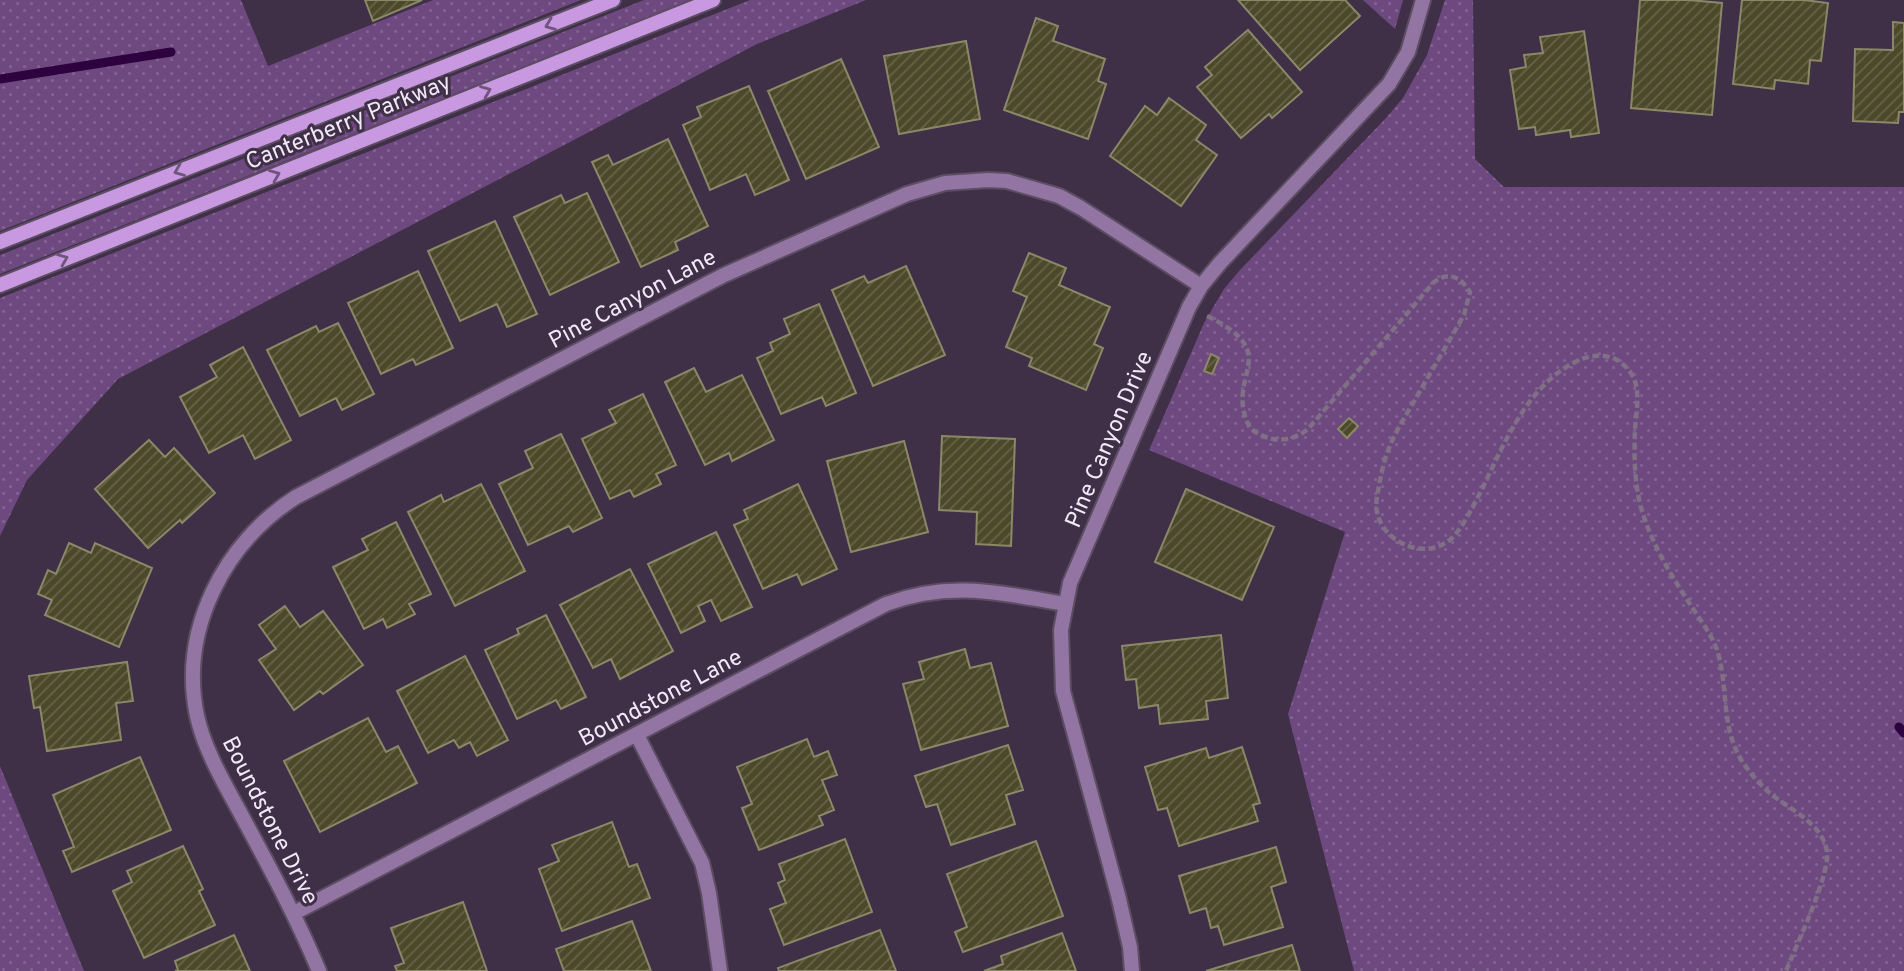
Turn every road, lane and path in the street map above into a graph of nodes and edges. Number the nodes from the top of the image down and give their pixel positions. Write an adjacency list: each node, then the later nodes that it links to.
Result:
1 (613, 0): 4 (street, Canterberry Parkway, one-way to 4)
2 (713, 0): 5 (street, Canterberry Parkway, one-way to 2)
3 (1423, 0): 6 (street, Pine Canyon Drive)
4 (0, 242)
5 (0, 285)
6 (1201, 286): 8 (street, Pine Canyon Drive); 9 (street, Pine Canyon Lane)
7 (1207, 316): 15 (path)
8 (1065, 604): 10 (street, Boundstone Lane); 14 (street, Pine Canyon Drive)
9 (193, 687): 11 (street, Boundstone Drive)
10 (637, 735): 11 (street, Boundstone Lane); 13 (street)
11 (293, 913): 12 (street, Boundstone Drive)
12 (319, 971)
13 (720, 971)
14 (1132, 971)
15 (1786, 971)

